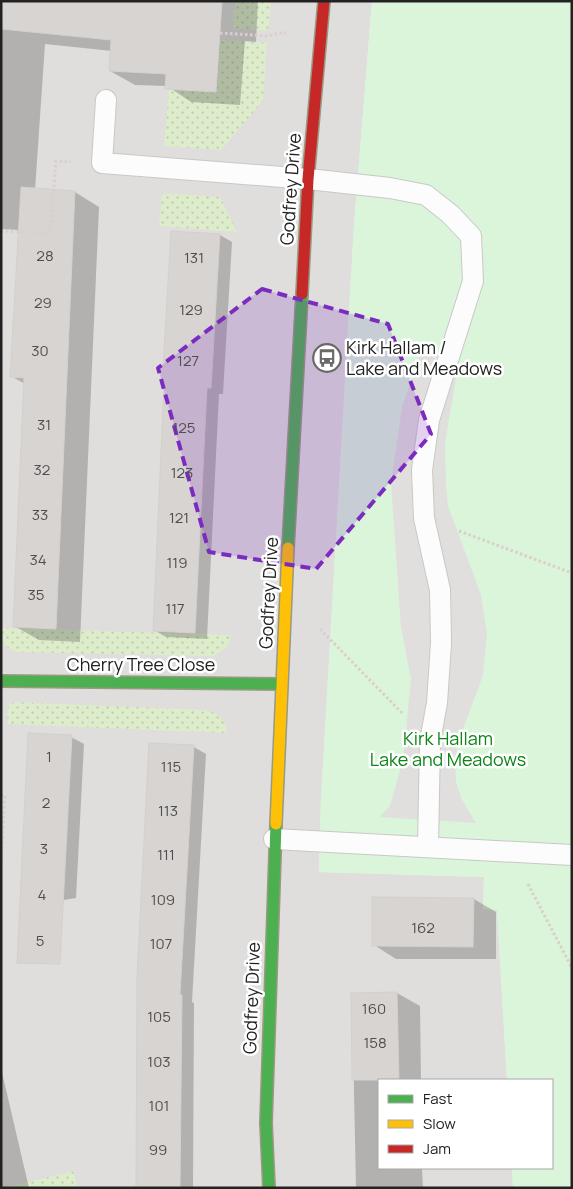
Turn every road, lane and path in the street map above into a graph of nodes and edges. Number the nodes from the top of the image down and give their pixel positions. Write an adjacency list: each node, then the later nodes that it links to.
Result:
1 (324, 1): 3 (street, Godfrey Drive)
2 (220, 33): 3 (path)
3 (321, 36): 6 (street, Godfrey Drive)
4 (106, 100): 5 (lane)
5 (102, 163): 6 (lane); 7 (path)
6 (308, 179): 8 (lane); 10 (street, Godfrey Drive)
7 (1, 231)
8 (424, 518): 9 (path); 13 (lane)
9 (572, 573)
10 (286, 595): 12 (street, Godfrey Drive); 13 (path)
11 (1, 682): 12 (street, Cherry Tree Close)
12 (281, 684): 15 (street, Godfrey Drive)
13 (430, 741): 16 (lane)
14 (1, 795): 19 (path)
15 (274, 838): 16 (lane); 21 (street, Godfrey Drive)
16 (428, 847): 17 (lane)
17 (511, 852): 18 (lane); 20 (path)
18 (572, 855)
19 (1, 865)
20 (572, 968)
21 (269, 1188)

